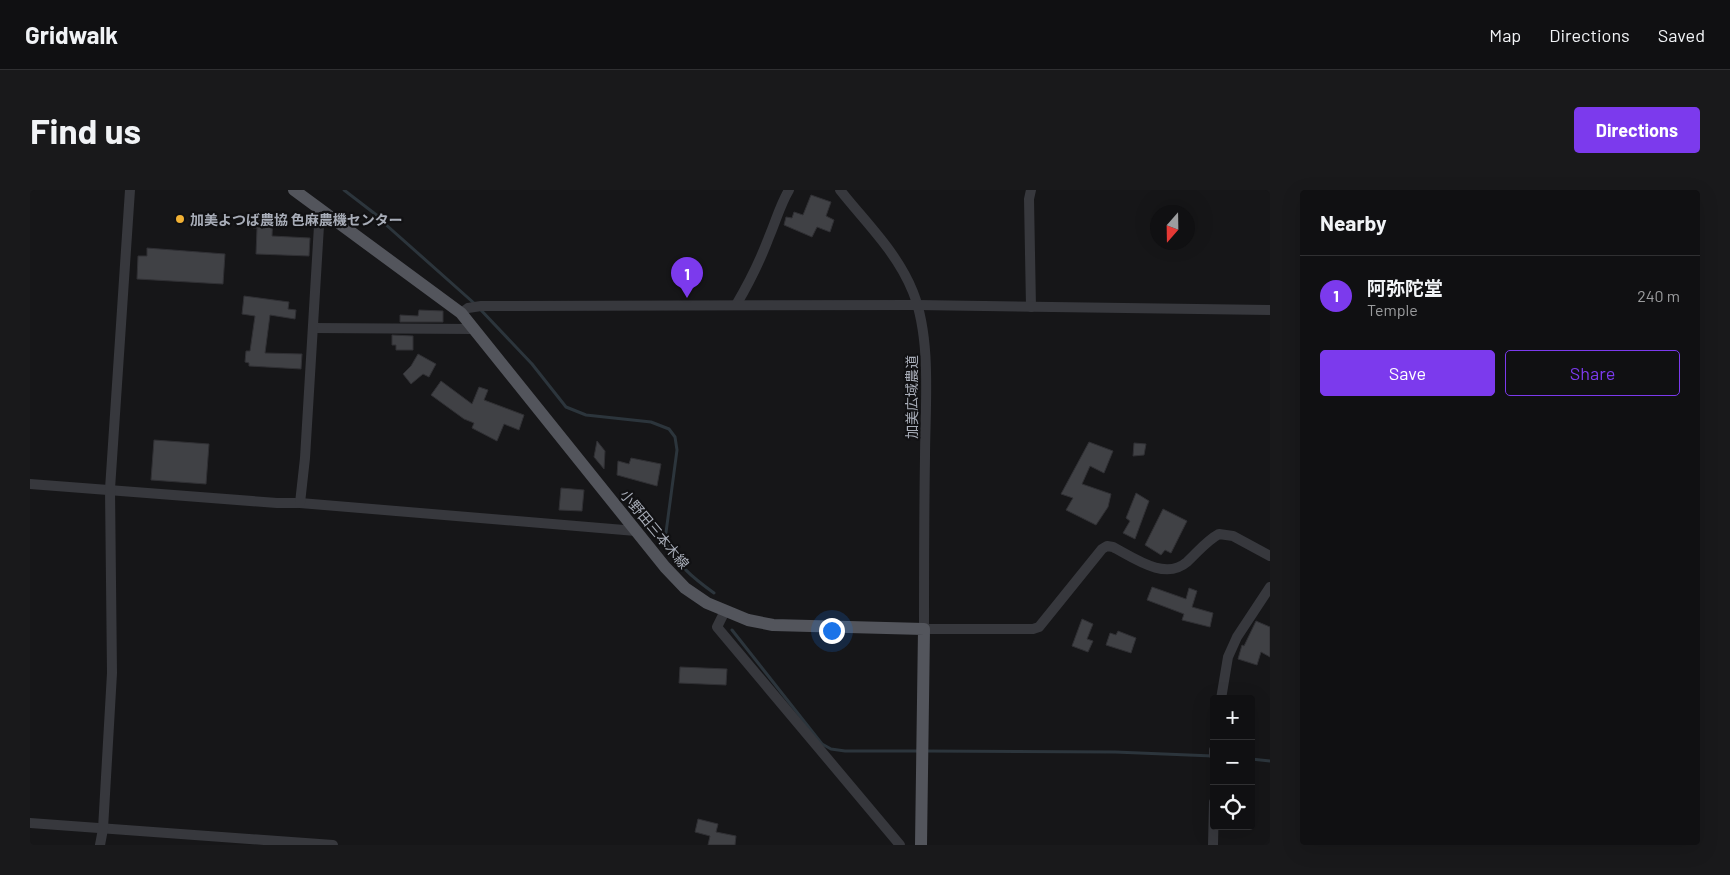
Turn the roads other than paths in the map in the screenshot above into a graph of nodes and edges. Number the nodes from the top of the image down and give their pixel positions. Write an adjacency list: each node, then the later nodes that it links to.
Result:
1 (130, 190): 15 (street)
2 (294, 190): 6 (main road, 小野田三本木線)
3 (789, 190): 7 (street)
4 (840, 190): 8 (street, 加美広域農道)
5 (1031, 190): 9 (street)
6 (320, 209): 11 (main road, 小野田三本木線); 12 (street)
7 (736, 305): 8 (street); 11 (street)
8 (918, 305): 9 (street); 21 (street, 加美広域農道)
9 (1031, 307): 10 (street)
10 (1270, 310)
11 (461, 313): 13 (main road, 小野田三本木線)
12 (313, 328): 13 (street); 16 (street)
13 (474, 329): 17 (main road, 小野田三本木線)
14 (30, 484): 15 (street)
15 (110, 489): 16 (street); 24 (street)
16 (300, 503): 17 (street)
17 (636, 531): 20 (main road, 小野田三本木線)
18 (1270, 556): 21 (street)
19 (1270, 587): 22 (street)
20 (725, 611): 21 (main road, 小野田三本木線); 28 (street)
21 (924, 629): 29 (main road)
22 (1222, 695)
23 (30, 823): 24 (street)
24 (103, 828): 26 (street); 27 (street)
25 (1213, 830): 30 (street)
26 (100, 845)
27 (333, 845)
28 (900, 845)
29 (921, 845)
30 (1213, 845)

